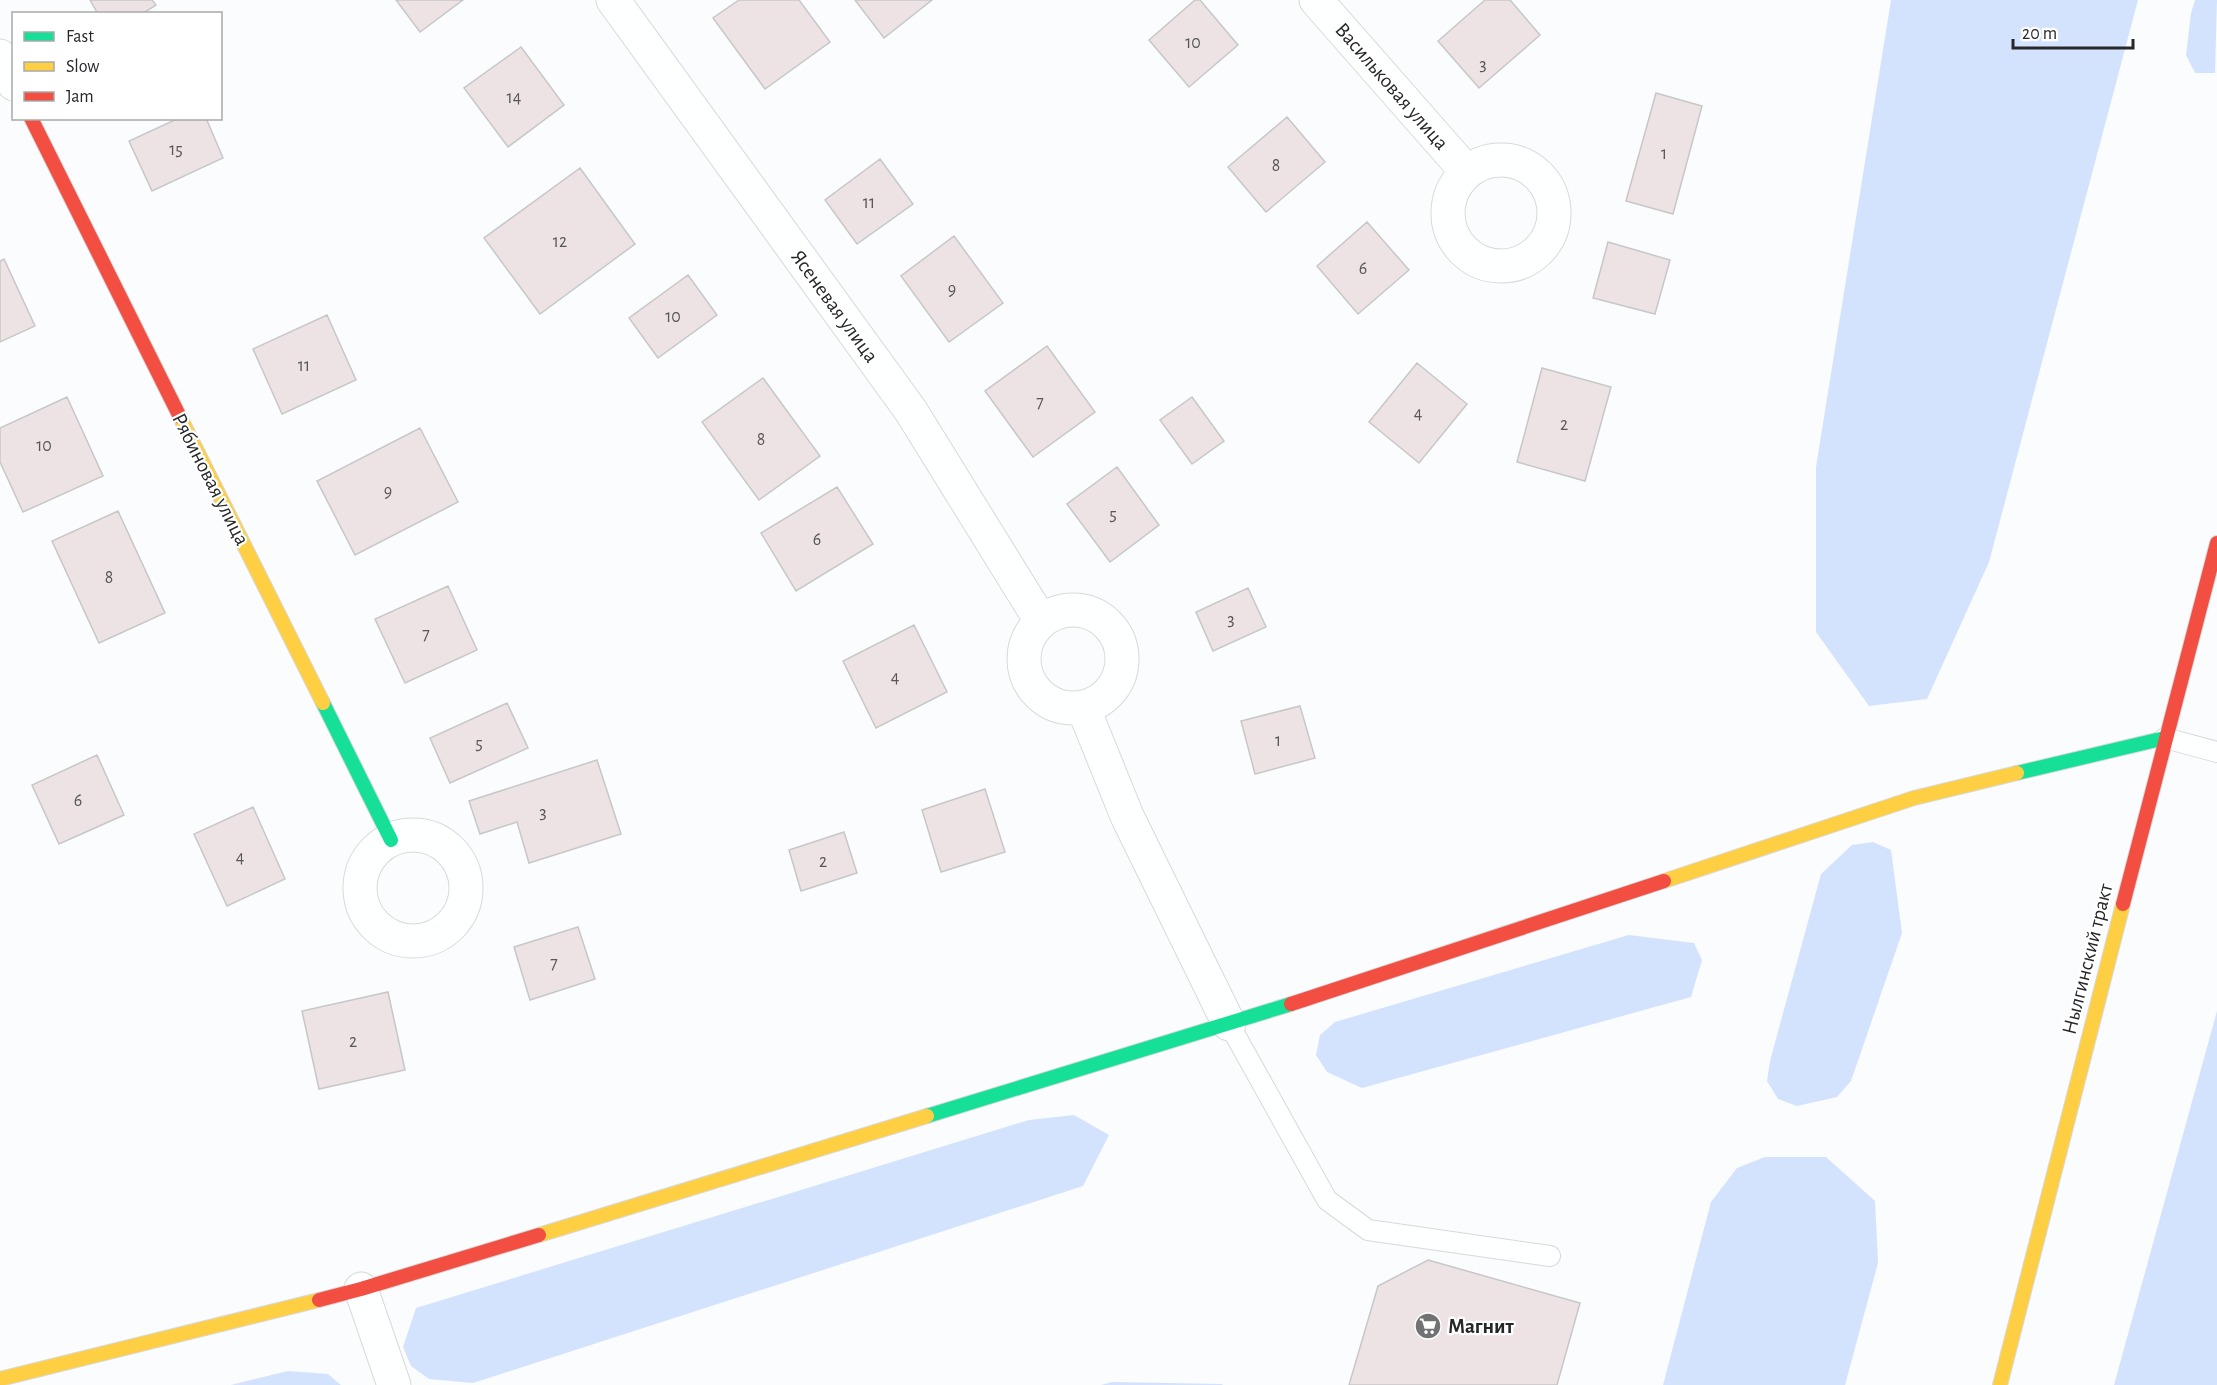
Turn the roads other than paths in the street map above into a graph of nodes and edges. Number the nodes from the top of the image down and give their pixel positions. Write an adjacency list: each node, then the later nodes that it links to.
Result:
1 (613, 0): 8 (street, Ясеневая улица)
2 (1316, 0): 6 (street, Васильковая улица)
3 (0, 57): 4 (street)
4 (12, 80)
5 (32, 120): 12 (street, Рябиновая улица)
6 (1467, 172)
7 (2217, 543): 10 (street, Нылгинский тракт)
8 (1041, 621): 9 (street); 9 (street)
9 (1083, 707): 13 (street)
10 (2165, 738): 11 (lane); 13 (street); 18 (street, Нылгинский тракт)
11 (2217, 752)
12 (391, 840)
13 (1229, 1024): 14 (lane); 15 (street)
14 (1550, 1256)
15 (361, 1289): 16 (street); 17 (street)
16 (0, 1379)
17 (394, 1385)
18 (2000, 1385)

